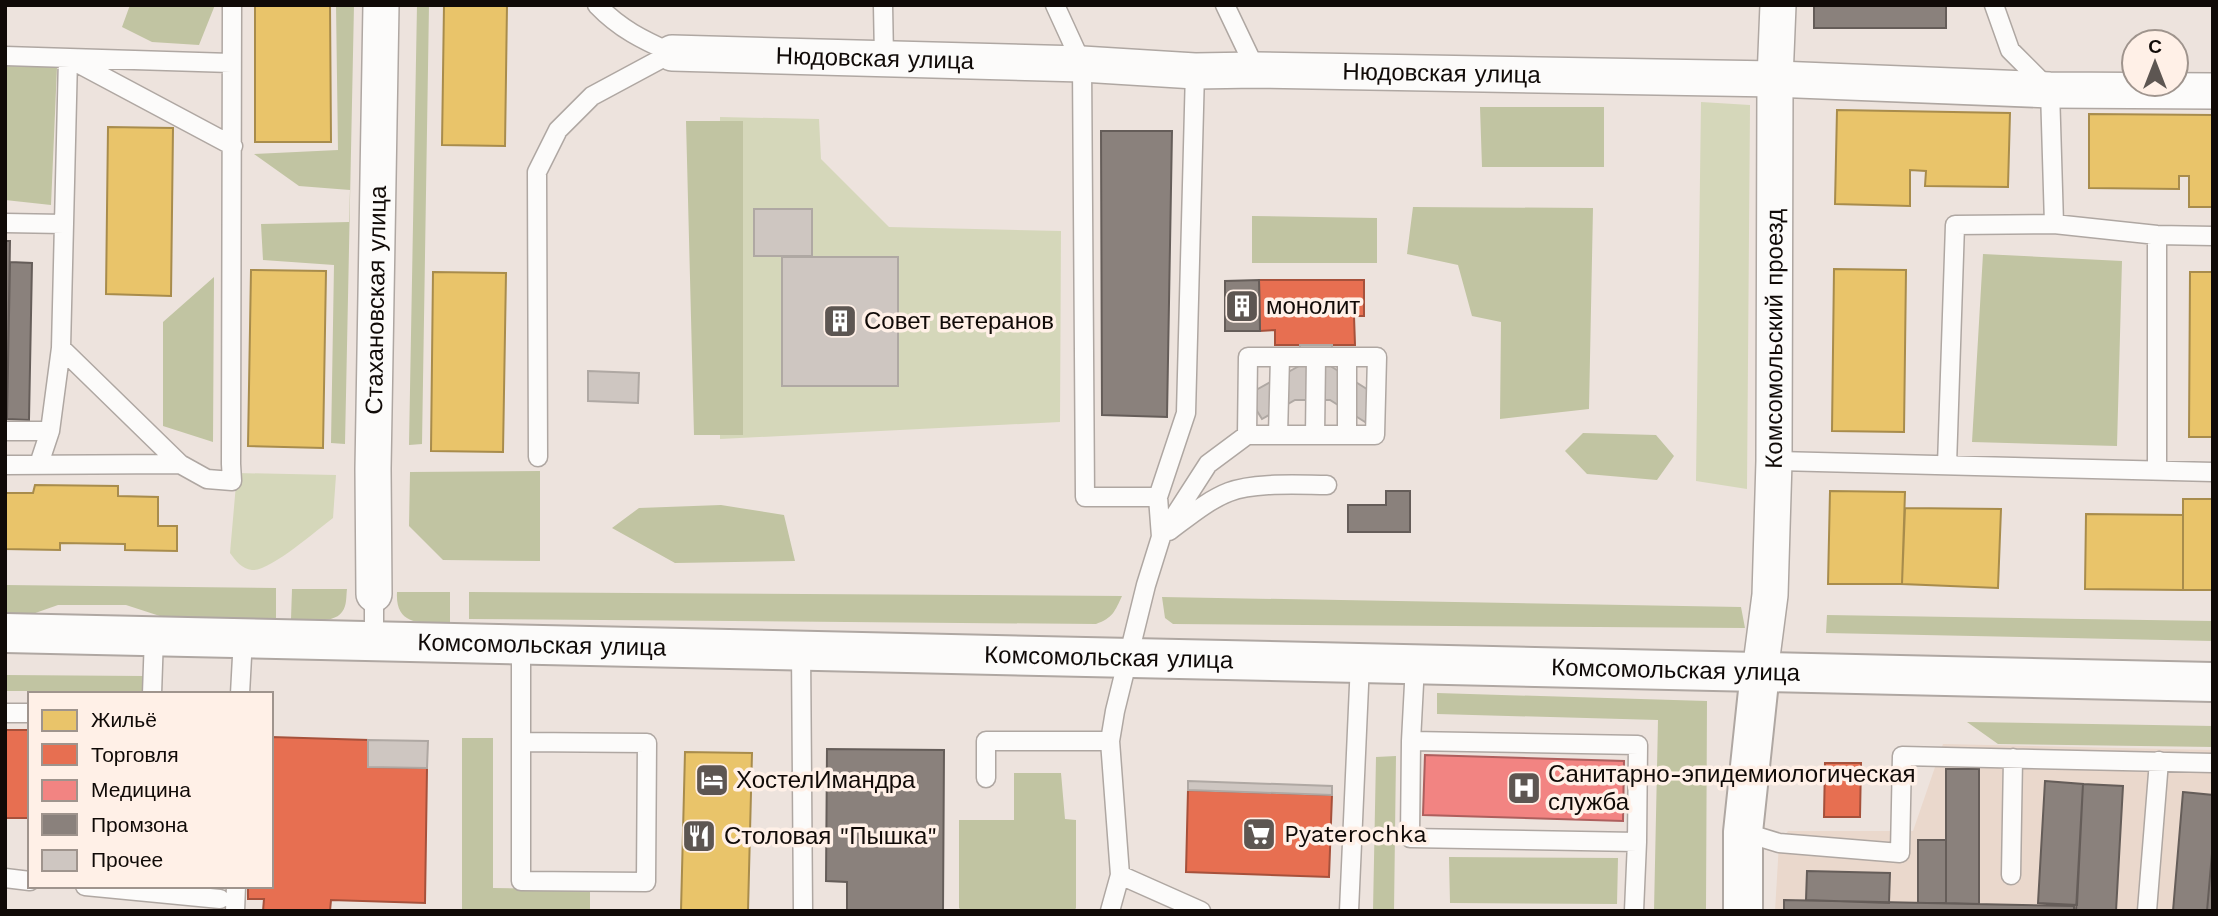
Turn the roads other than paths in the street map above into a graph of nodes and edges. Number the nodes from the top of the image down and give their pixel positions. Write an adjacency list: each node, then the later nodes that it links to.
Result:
1 (232, 5): 13 (lane)
2 (381, 5): 47 (street, Стахановская улица)
3 (597, 5): 9 (lane)
4 (883, 5): 12 (lane)
5 (1055, 5): 14 (lane)
6 (1225, 5): 15 (lane)
7 (1778, 5): 17 (street, Комсомольский проезд)
8 (1994, 5): 18 (lane)
9 (672, 53): 12 (street, Нюдовская улица); 36 (lane)
10 (5, 56): 11 (lane)
11 (68, 58): 13 (lane); 20 (lane); 22 (lane)
12 (884, 58): 14 (street, Нюдовская улица)
13 (231, 63): 20 (lane)
14 (1082, 64): 16 (street, Нюдовская улица); 45 (lane)
15 (1256, 70): 16 (street, Нюдовская улица); 17 (street, Нюдовская улица)
16 (1195, 71): 45 (lane)
17 (1775, 79): 18 (street, Нюдовская улица); 37 (street, Комсомольский проезд)
18 (2050, 90): 19 (street, Нюдовская улица); 23 (lane)
19 (2213, 91)
20 (233, 146): 39 (lane)
21 (5, 223): 22 (lane)
22 (64, 224): 26 (lane)
23 (2054, 224): 24 (lane); 41 (lane)
24 (2157, 235): 25 (lane); 42 (lane)
25 (2213, 236)
26 (61, 348): 31 (lane); 39 (lane)
27 (1280, 357): 28 (lane); 32 (lane); 33 (lane)
28 (1316, 357): 29 (lane); 34 (lane)
29 (1347, 357): 35 (lane); 35 (lane)
30 (5, 430): 31 (lane)
31 (50, 431): 38 (lane)
32 (1247, 436): 33 (lane); 46 (lane)
33 (1278, 436): 34 (lane)
34 (1315, 436): 35 (lane)
35 (1347, 436)
36 (537, 457)
37 (1774, 461): 41 (lane); 57 (street, Комсомольский проезд)
38 (39, 464): 39 (lane); 40 (lane)
39 (180, 464)
40 (5, 465)
41 (1947, 465): 42 (lane)
42 (2157, 470): 43 (lane)
43 (2213, 472)
44 (1327, 485): 46 (lane)
45 (1158, 497): 46 (lane)
46 (1161, 537): 54 (lane)
47 (374, 594): 51 (lane)
48 (5, 633): 49 (main road, Комсомольская улица)
49 (154, 636): 50 (main road, Комсомольская улица); 59 (lane)
50 (243, 638): 51 (main road, Комсомольская улица); 60 (lane)
51 (374, 640): 52 (main road, Комсомольская улица)
52 (521, 644): 53 (main road, Комсомольская улица); 65 (lane)
53 (801, 650): 54 (main road, Комсомольская улица); 80 (lane)
54 (1128, 658): 55 (main road, Комсомольская улица); 63 (lane)
55 (1360, 663): 56 (main road, Комсомольская улица); 83 (lane)
56 (1415, 664): 57 (main road, Комсомольская улица); 64 (lane)
57 (1760, 672): 58 (main road, Комсомольская улица); 70 (main road)
58 (2213, 682)
59 (152, 692)
60 (240, 692)
61 (5, 713): 62 (lane)
62 (28, 713)
63 (1110, 741): 69 (lane); 72 (lane)
64 (1411, 741): 71 (lane); 71 (lane)
65 (521, 742): 65 (lane)
66 (2013, 758): 67 (lane); 70 (lane); 73 (lane)
67 (2159, 761): 68 (lane); 86 (lane)
68 (2213, 763)
69 (986, 778)
70 (1743, 832): 85 (main road)
71 (1637, 842): 84 (lane)
72 (1120, 875): 81 (lane); 82 (lane)
73 (2011, 875)
74 (5, 878): 75 (lane)
75 (28, 881)
76 (106, 888): 78 (lane)
77 (236, 888): 79 (lane)
78 (220, 899)
79 (235, 911)
80 (803, 911)
81 (1110, 911)
82 (1201, 911)
83 (1349, 911)
84 (1634, 911)
85 (1743, 911)
86 (2147, 911)

